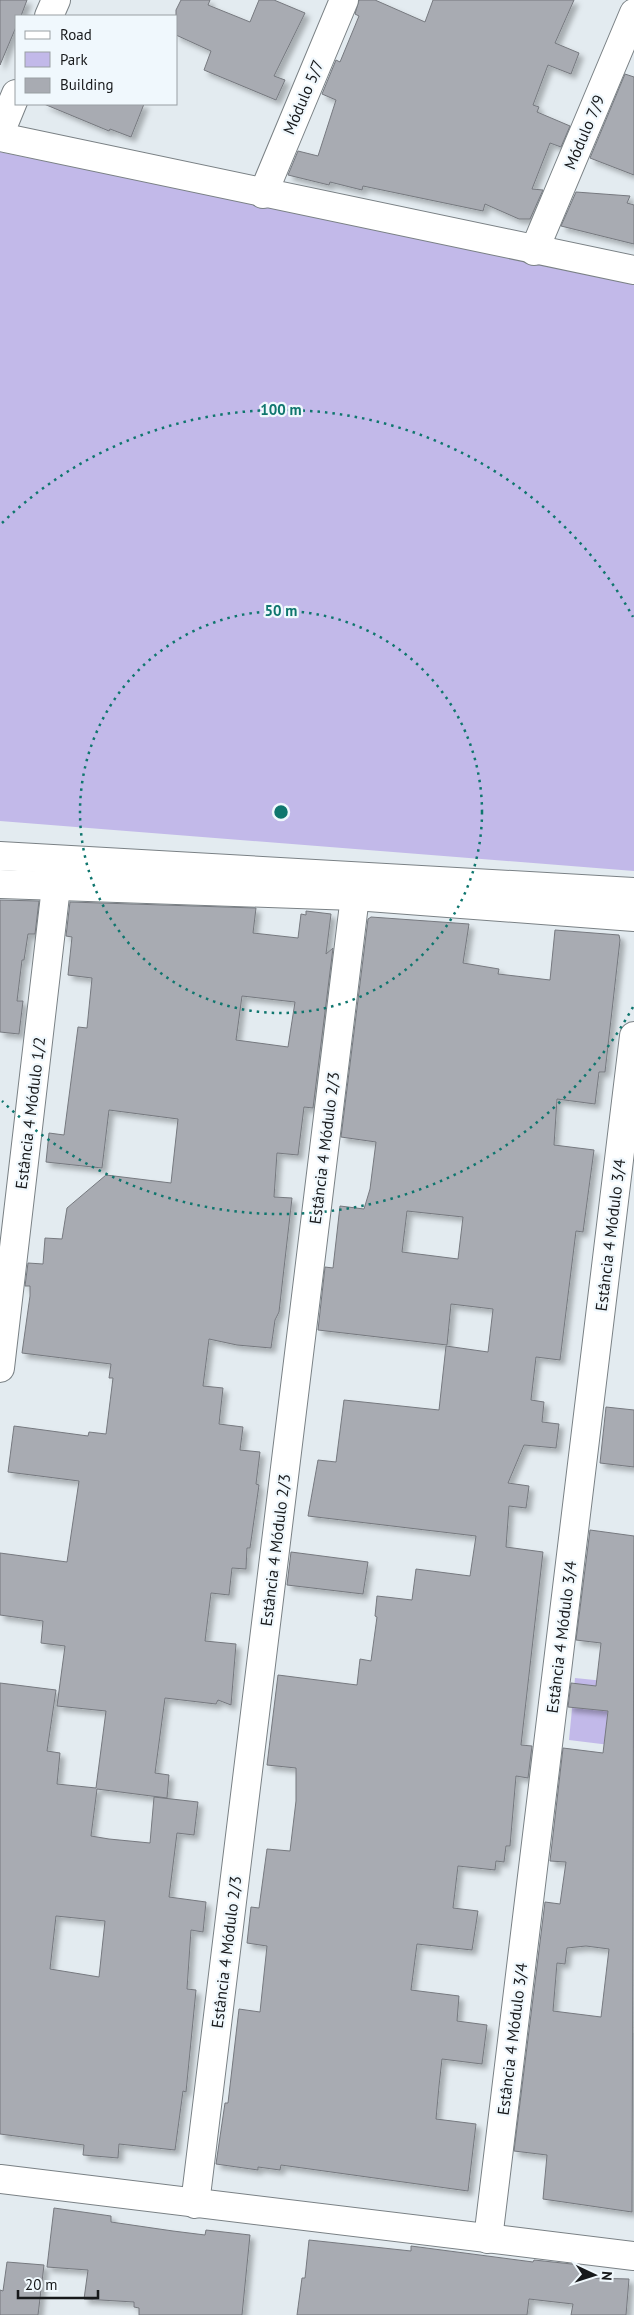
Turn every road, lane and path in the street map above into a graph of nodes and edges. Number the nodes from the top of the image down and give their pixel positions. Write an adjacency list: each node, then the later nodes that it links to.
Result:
1 (56, 0): 4 (street)
2 (344, 0): 8 (street, Módulo 5/7)
3 (634, 13): 9 (street, Módulo 7/9)
4 (49, 15)
5 (15, 96): 6 (street)
6 (0, 132)
7 (0, 137): 8 (street)
8 (263, 194): 9 (street)
9 (534, 251): 10 (street)
10 (634, 270)
11 (0, 856): 12 (street)
12 (56, 859): 14 (street, Estância 4 Módulo 1/2); 15 (street)
13 (0, 884): 14 (street)
14 (56, 887): 16 (street); 19 (street, Estância 4 Módulo 1/2)
15 (634, 892)
16 (355, 896): 17 (street); 21 (street, Estância 4 Módulo 2/3)
17 (634, 917)
18 (634, 1036): 22 (street, Estância 4 Módulo 3/4)
19 (0, 1368)
20 (0, 2179): 21 (street)
21 (195, 2204): 22 (street)
22 (488, 2239): 23 (street)
23 (634, 2256)

